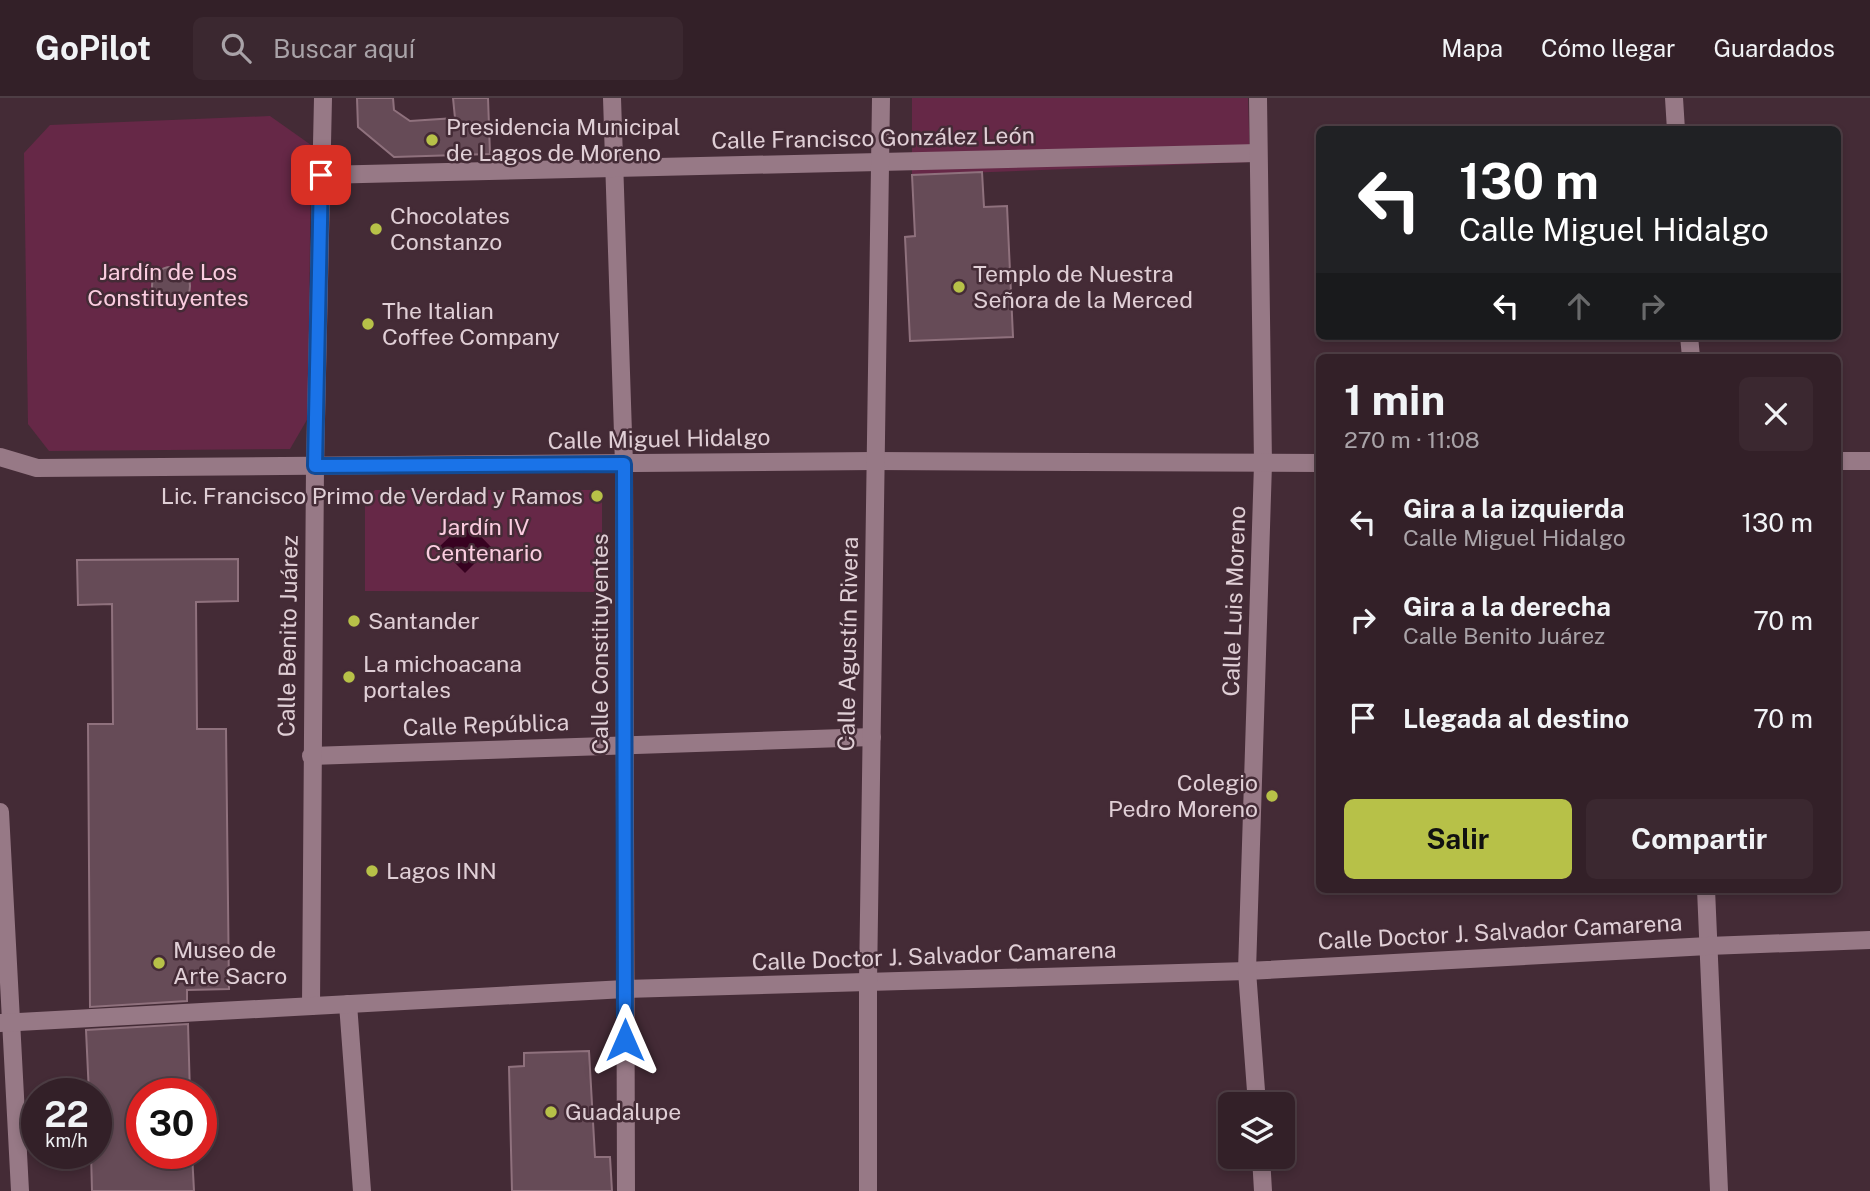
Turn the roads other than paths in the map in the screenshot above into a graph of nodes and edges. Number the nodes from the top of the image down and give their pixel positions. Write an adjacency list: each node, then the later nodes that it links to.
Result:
1 (323, 98): 10 (street, Calle Benito Juárez)
2 (612, 98): 9 (street, Calle Constituyentes)
3 (881, 98): 8 (street, Calle Agustín Rivera)
4 (1258, 98): 7 (street, Calle Luis Moreno)
5 (1674, 98): 6 (street)
6 (1676, 126)
7 (1258, 153): 8 (street, Calle Francisco González León); 17 (street, Calle Luis Moreno)
8 (880, 162): 9 (street, Calle Francisco González León); 12 (street, Calle Agustín Rivera)
9 (614, 168): 10 (street, Calle Francisco González León); 16 (street, Calle Constituyentes)
10 (321, 175): 18 (street, Calle Benito Juárez)
11 (0, 457): 18 (street, Calle Miguel Hidalgo)
12 (874, 461): 16 (street, Calle Miguel Hidalgo); 17 (street, Calle Miguel Hidalgo); 19 (street, Calle Agustín Rivera)
13 (1841, 461): 14 (street)
14 (1870, 461)
15 (1316, 463): 17 (street, Calle Miguel Hidalgo)
16 (624, 464): 18 (street, Calle Miguel Hidalgo); 20 (street, Calle Constituyentes)
17 (1263, 464): 26 (street, Calle Luis Moreno)
18 (315, 466): 21 (street, Calle Benito Juárez)
19 (872, 737): 20 (street, Calle República); 27 (street, Calle Agustín Rivera)
20 (624, 746): 21 (street, Calle República); 28 (street, Calle Constituyentes)
21 (311, 756): 30 (street, Calle Benito Juárez)
22 (0, 812): 31 (street)
23 (1706, 893): 25 (street)
24 (1870, 940): 25 (street, Calle Doctor J. Salvador Camarena)
25 (1708, 946): 26 (street, Calle Doctor J. Salvador Camarena); 39 (street)
26 (1247, 971): 27 (street, Calle Doctor J. Salvador Camarena); 32 (street, Calle Luis Moreno)
27 (868, 983): 28 (street, Calle Doctor J. Salvador Camarena); 37 (street, Calle Agustín Rivera)
28 (625, 989): 29 (street, Calle Doctor J. Salvador Camarena); 36 (street, Calle Constituyentes)
29 (348, 1004): 30 (street, Calle Doctor J. Salvador Camarena); 35 (street)
30 (311, 1006): 31 (street, Calle Doctor J. Salvador Camarena)
31 (6, 1022): 34 (street)
32 (1256, 1092)
33 (1262, 1169): 38 (street)
34 (20, 1191)
35 (362, 1191)
36 (626, 1191)
37 (869, 1191)
38 (1264, 1191)
39 (1719, 1191)

